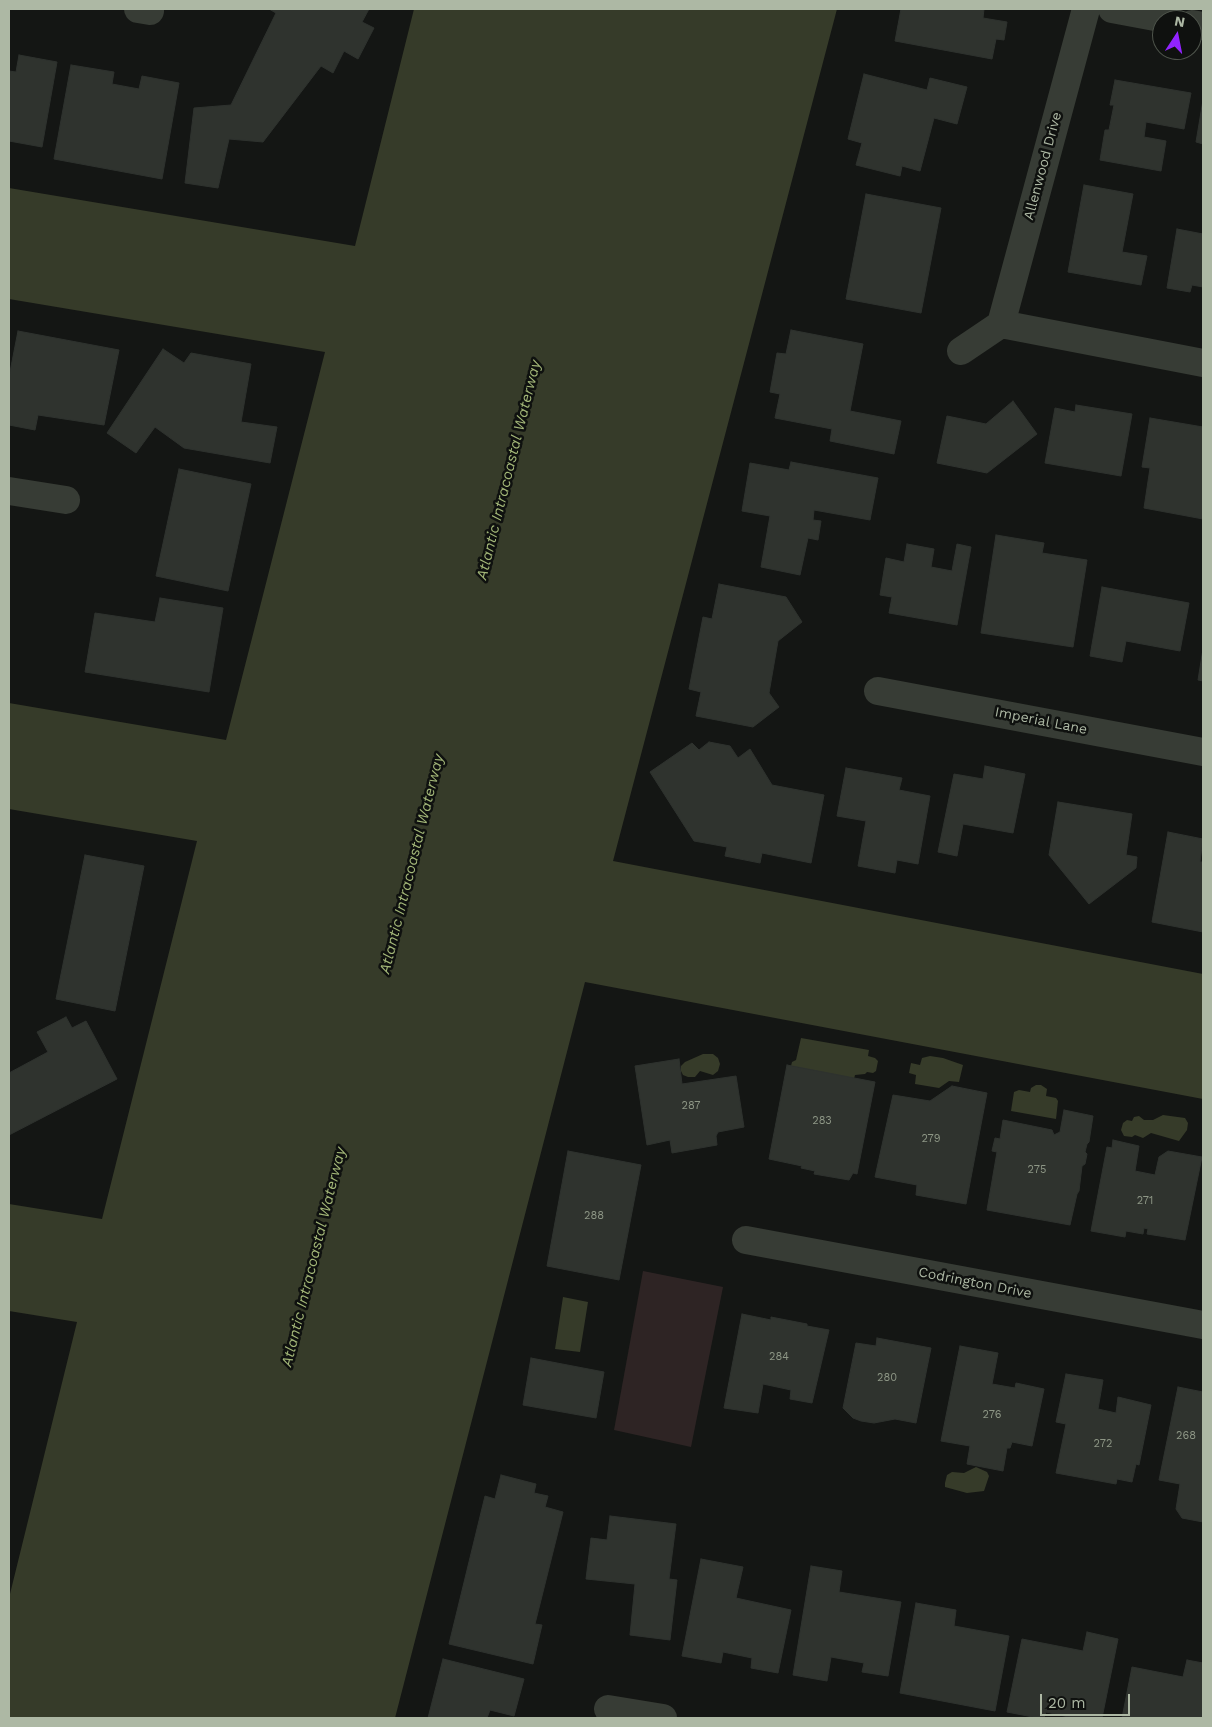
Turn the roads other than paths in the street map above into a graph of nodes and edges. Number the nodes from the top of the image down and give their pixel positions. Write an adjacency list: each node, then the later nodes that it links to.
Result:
1 (1086, 9): 4 (street, Allenwood Drive)
2 (1112, 9): 3 (street)
3 (1152, 16)
4 (1001, 324): 5 (street); 6 (street)
5 (961, 351)
6 (1203, 362)
7 (9, 491): 8 (street)
8 (66, 500)
9 (878, 691): 10 (street, Imperial Lane)
10 (1203, 752)
11 (746, 1240): 12 (street, Codrington Drive)
12 (1203, 1326)
13 (608, 1709): 14 (street)
14 (663, 1718)

